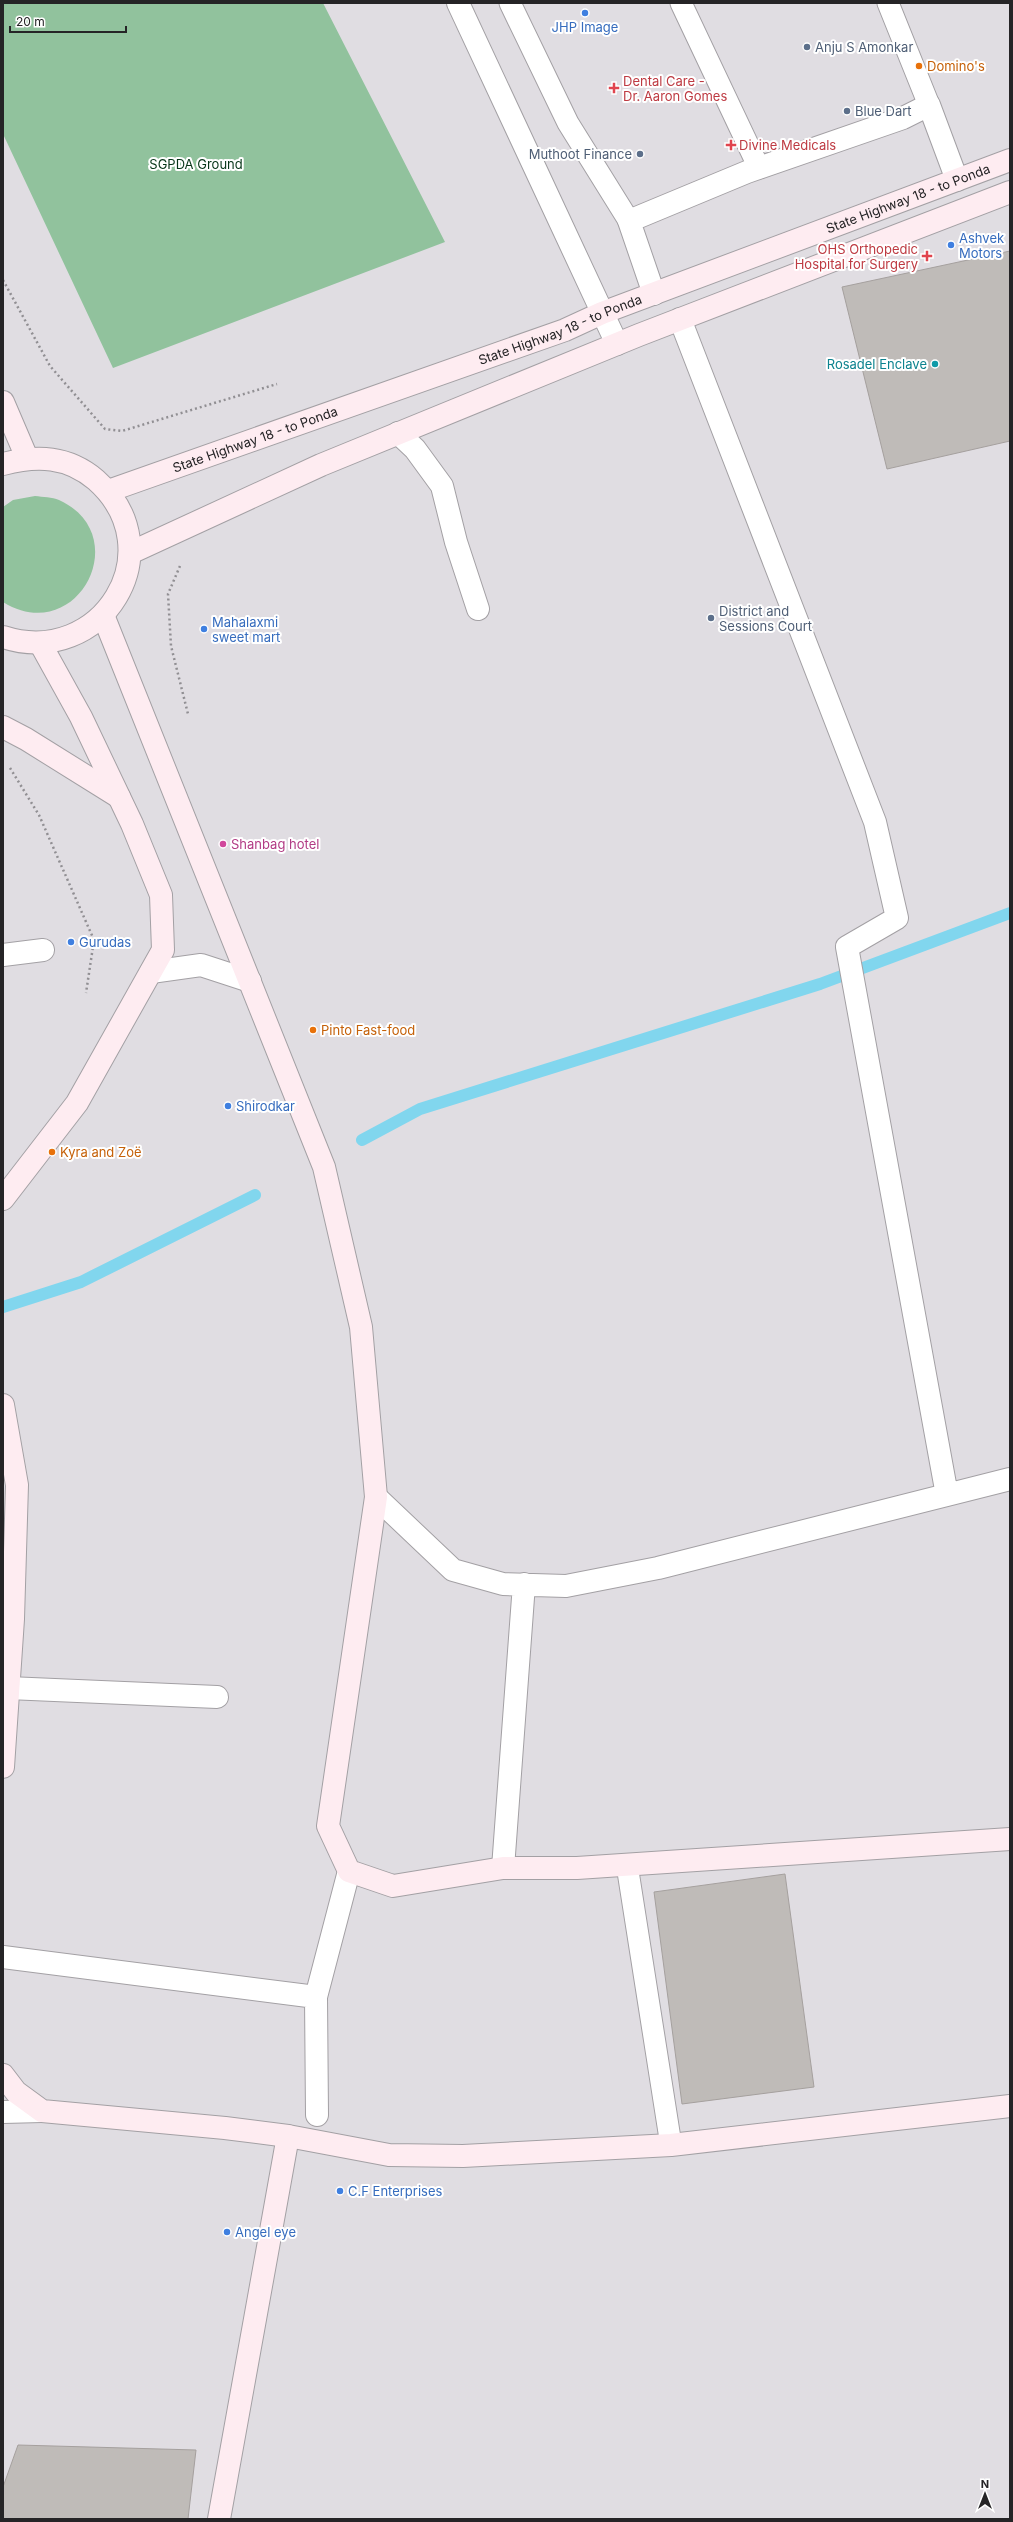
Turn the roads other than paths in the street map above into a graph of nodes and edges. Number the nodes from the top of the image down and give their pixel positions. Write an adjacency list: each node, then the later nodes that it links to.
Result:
1 (458, 3): 12 (street)
2 (510, 3): 10 (lane)
3 (681, 3): 7 (lane)
4 (888, 3): 5 (lane)
5 (929, 105): 7 (street); 8 (street)
6 (1010, 160): 8 (main road, State Highway 18 - to Ponda)
7 (759, 168): 10 (street)
8 (957, 180): 11 (main road, State Highway 18 - to Ponda)
9 (1010, 192): 13 (main road)
10 (629, 221): 11 (street)
11 (654, 294): 12 (main road, State Highway 18 - to Ponda)
12 (602, 314): 14 (street); 19 (main road, State Highway 18 - to Ponda)
13 (680, 319): 14 (main road); 34 (street)
14 (617, 344): 16 (main road)
15 (3, 402): 17 (main road)
16 (398, 433): 20 (main road); 21 (street)
17 (27, 458): 18 (main road); 19 (main road)
18 (3, 464)
19 (108, 491): 20 (main road)
20 (130, 553): 22 (main road)
21 (478, 608)
22 (103, 615): 24 (main road); 30 (main road)
23 (3, 637): 24 (main road)
24 (40, 643): 26 (main road)
25 (3, 727): 26 (main road)
26 (119, 797): 29 (main road)
27 (43, 950): 28 (street)
28 (3, 954)
29 (151, 972): 30 (street); 31 (main road)
30 (250, 982): 35 (main road)
31 (3, 1199)
32 (3, 1404): 37 (main road)
33 (1010, 1479): 34 (street)
34 (947, 1495): 36 (street)
35 (376, 1497): 36 (street); 44 (main road)
36 (524, 1584): 43 (street)
37 (8, 1688): 38 (street); 39 (main road)
38 (217, 1697)
39 (5, 1711): 40 (main road)
40 (3, 1767)
41 (1010, 1839): 42 (main road)
42 (627, 1865): 43 (main road); 53 (lane)
43 (504, 1868): 44 (main road)
44 (349, 1871): 46 (street)
45 (3, 1957): 46 (street)
46 (316, 1997): 51 (street)
47 (3, 2075): 49 (main road)
48 (1010, 2106): 53 (main road)
49 (42, 2111): 50 (street); 52 (main road)
50 (3, 2112)
51 (317, 2115)
52 (288, 2136): 53 (main road); 54 (main road)
53 (671, 2145)
54 (219, 2519)

